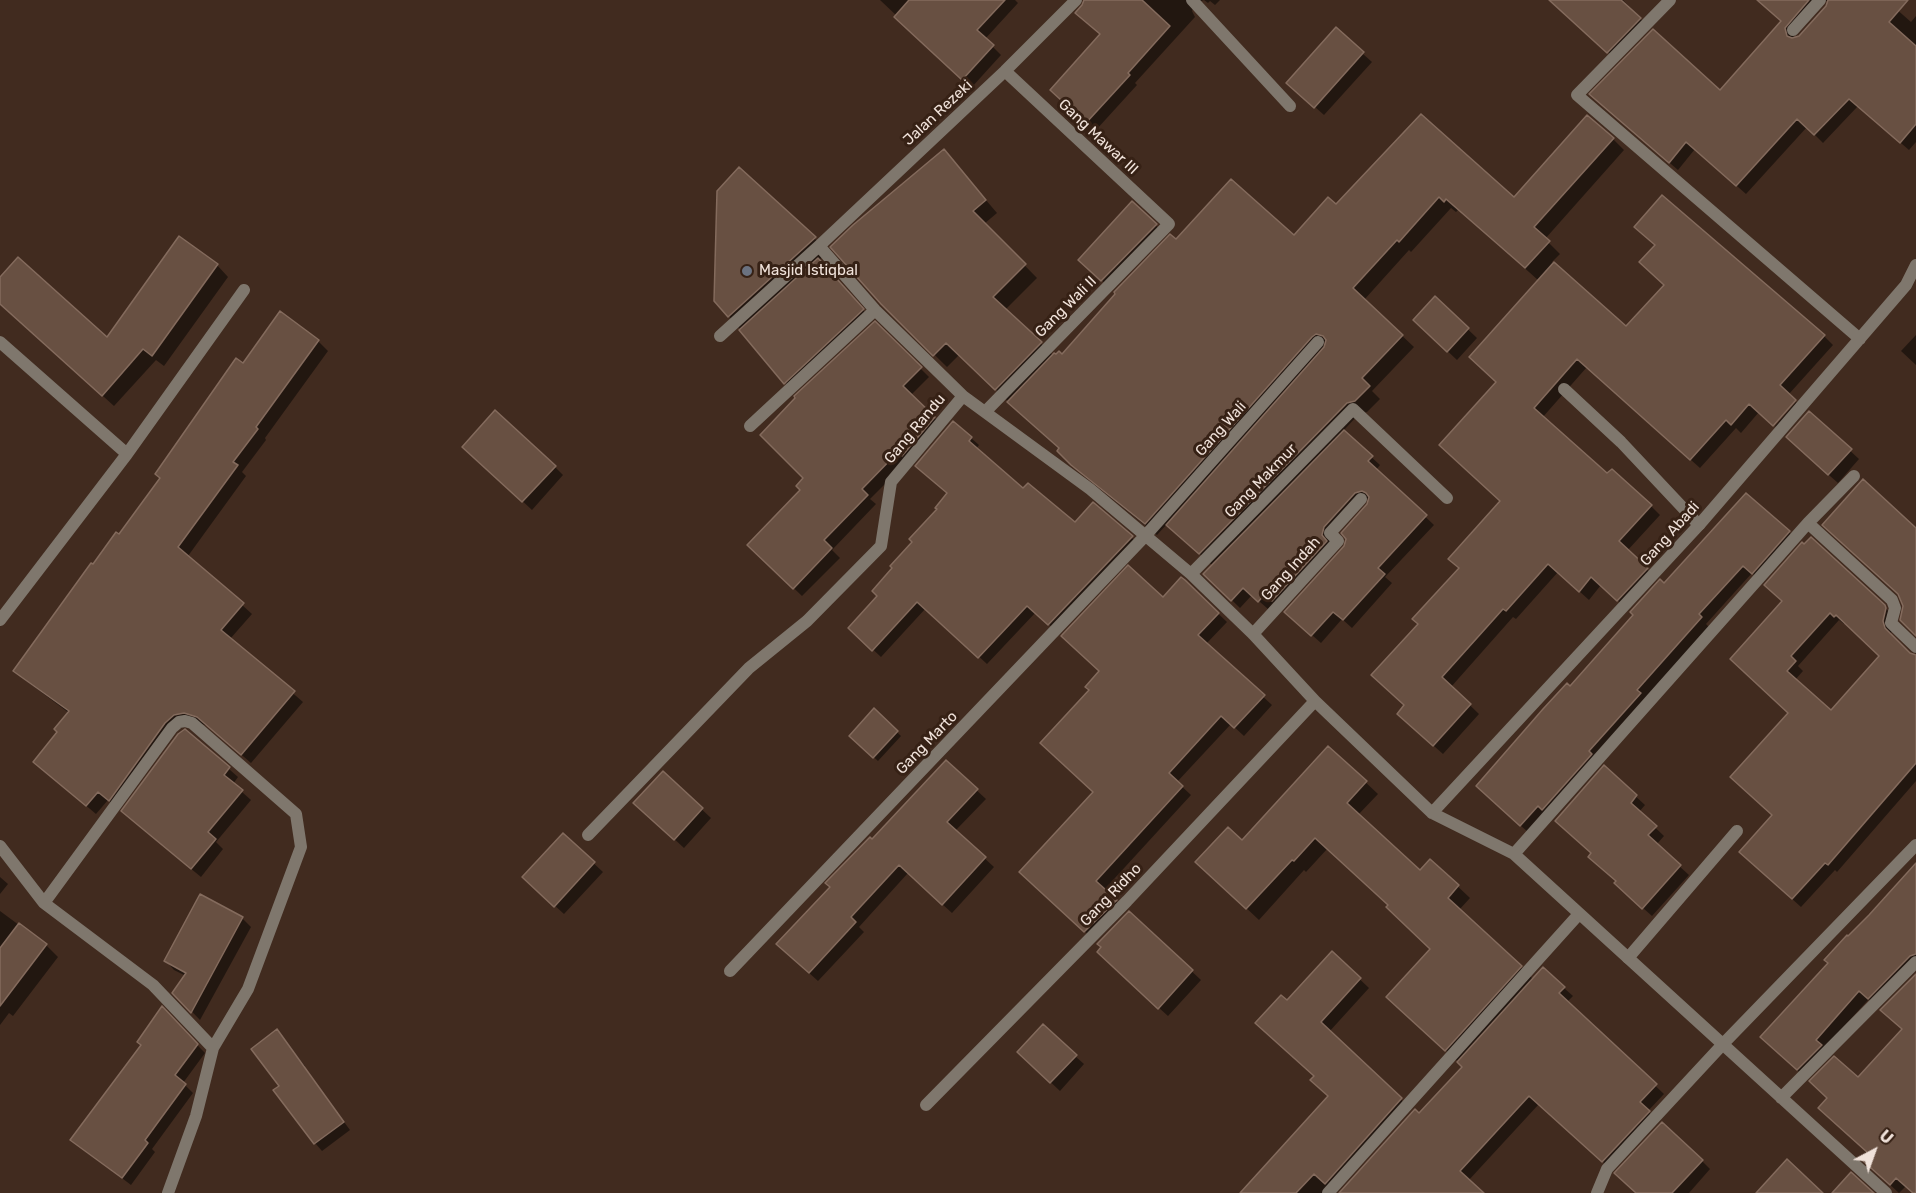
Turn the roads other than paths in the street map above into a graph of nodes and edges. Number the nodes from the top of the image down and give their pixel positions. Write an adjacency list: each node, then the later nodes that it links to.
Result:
1 (1076, 0): 6 (street, Jalan Rezeki)
2 (1192, 0): 7 (street)
3 (1670, 0): 14 (street)
4 (1820, 0): 5 (street)
5 (1793, 30)
6 (1005, 71): 8 (street, Gang Mawar III); 9 (street, Jalan Rezeki)
7 (1290, 106)
8 (1169, 224): 19 (street, Gang Wali II)
9 (819, 246): 12 (street); 13 (street, Jalan Rezeki)
10 (1916, 265): 14 (street, Gang Abadi)
11 (244, 290): 21 (street)
12 (875, 310): 18 (street); 20 (street)
13 (720, 336)
14 (1860, 339): 26 (street, Gang Abadi)
15 (0, 342): 21 (street)
16 (1318, 342): 27 (street, Gang Wali)
17 (1564, 389): 26 (street)
18 (963, 396): 19 (street); 36 (street, Gang Randu)
19 (985, 412): 27 (street)
20 (750, 426)
21 (127, 454): 29 (street)
22 (1854, 476): 25 (street)
23 (1447, 498): 28 (street, Gang Makmur)
24 (1361, 499): 31 (street, Gang Indah)
25 (1808, 523): 32 (street); 39 (street)
26 (1699, 525): 34 (street, Gang Abadi)
27 (1146, 535): 28 (street); 44 (street, Gang Marto)
28 (1191, 574): 31 (street)
29 (4, 605): 30 (street)
30 (0, 620)
31 (1253, 634): 33 (street)
32 (1916, 647)
33 (1315, 701): 34 (street); 48 (street, Gang Ridho)
34 (1432, 813): 39 (street)
35 (1737, 831): 42 (street)
36 (588, 835)
37 (1916, 845): 45 (street)
38 (0, 846): 40 (street)
39 (1514, 854): 41 (street)
40 (44, 903): 46 (street); 46 (street)
41 (1579, 914): 42 (street); 50 (street)
42 (1628, 958): 45 (street)
43 (1916, 962): 47 (street)
44 (730, 971)
45 (1724, 1044): 47 (street); 51 (street)
46 (213, 1048): 49 (street)
47 (1781, 1098): 52 (street)
48 (926, 1106)
49 (168, 1193)
50 (1328, 1193)
51 (1597, 1193)
52 (1886, 1193)

